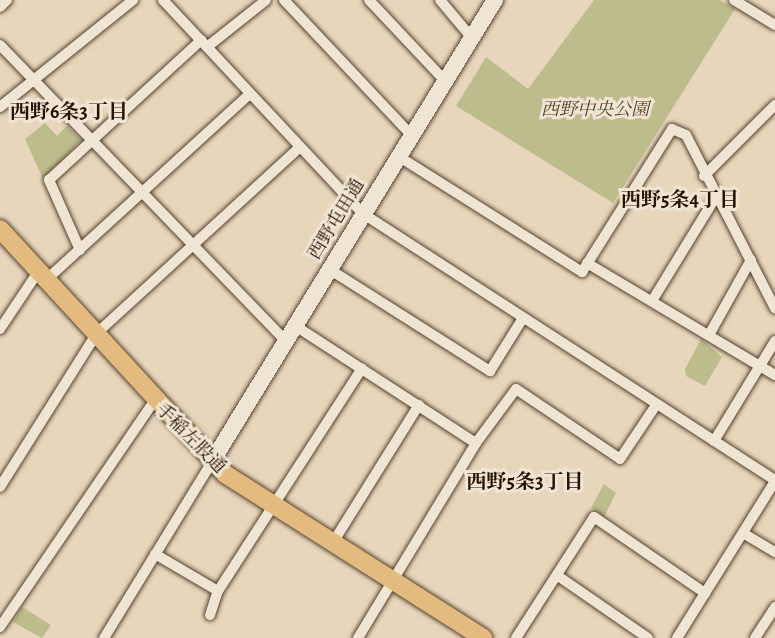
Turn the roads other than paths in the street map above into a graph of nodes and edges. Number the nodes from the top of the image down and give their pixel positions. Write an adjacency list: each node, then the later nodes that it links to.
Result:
1 (7, 0): 11 (street)
2 (133, 0): 16 (street)
3 (163, 0): 14 (street)
4 (266, 0): 14 (street)
5 (284, 0): 21 (street)
6 (369, 0): 17 (street)
7 (440, 0): 13 (street)
8 (495, 0): 13 (street, 西野屯田通)
9 (734, 0): 10 (street)
10 (750, 4): 12 (street)
11 (0, 7)
12 (775, 25)
13 (472, 38): 17 (street, 西野屯田通)
14 (204, 44): 18 (street); 22 (street)
15 (0, 45): 16 (street)
16 (33, 81): 20 (street); 22 (street)
17 (445, 81): 21 (street, 西野屯田通)
18 (250, 94): 23 (street); 26 (street)
19 (775, 105): 25 (street)
20 (0, 107)
21 (411, 135): 24 (street, 西野屯田通)
22 (91, 140): 26 (street); 31 (street)
23 (299, 148): 28 (street); 30 (street)
24 (398, 156): 28 (street, 西野屯田通); 33 (street)
25 (704, 176): 27 (street); 33 (street)
26 (141, 193): 30 (street); 31 (street)
27 (715, 198): 32 (street); 36 (street)
28 (362, 213): 34 (street, 西野屯田通); 38 (street)
29 (0, 229): 35 (main road, 手稲左股通)
30 (192, 245): 41 (street); 43 (street)
31 (80, 250): 35 (street)
32 (751, 260): 37 (street); 42 (street)
33 (587, 264): 36 (street)
34 (329, 269): 38 (street); 39 (street, 西野屯田通)
35 (42, 276): 40 (street); 41 (main road, 手稲左股通)
36 (652, 301): 42 (street)
37 (775, 308)
38 (524, 318): 50 (street)
39 (294, 325): 43 (street, 西野屯田通); 46 (street)
40 (0, 329)
41 (97, 333): 48 (main road, 手稲左股通); 55 (street)
42 (709, 335): 45 (street)
43 (285, 340): 53 (street, 西野屯田通)
44 (775, 341): 45 (street)
45 (760, 366): 47 (street); 51 (street)
46 (362, 368): 49 (street); 56 (street)
47 (775, 375)
48 (154, 401): 53 (main road, 手稲左股通); 67 (street)
49 (419, 405): 52 (street); 58 (street)
50 (656, 405): 51 (street); 52 (street)
51 (714, 441): 54 (street)
52 (476, 443): 62 (street)
53 (213, 459): 56 (main road, 手稲左股通); 60 (street)
54 (775, 480): 57 (street)
55 (0, 487)
56 (275, 505): 58 (main road, 手稲左股通); 63 (street)
57 (743, 533): 59 (street); 64 (street)
58 (332, 544): 62 (main road, 手稲左股通)
59 (775, 552)
60 (155, 554): 63 (street); 69 (street)
61 (558, 576): 64 (street); 71 (street); 72 (street)
62 (393, 582): 68 (main road, 手稲左股通); 70 (street)
63 (218, 591): 66 (street)
64 (705, 593): 73 (street)
65 (775, 607): 74 (street)
66 (210, 615)
67 (0, 627)
68 (472, 635)
69 (104, 638)
70 (358, 638)
71 (516, 638)
72 (648, 638)
73 (676, 638)
74 (755, 638)

